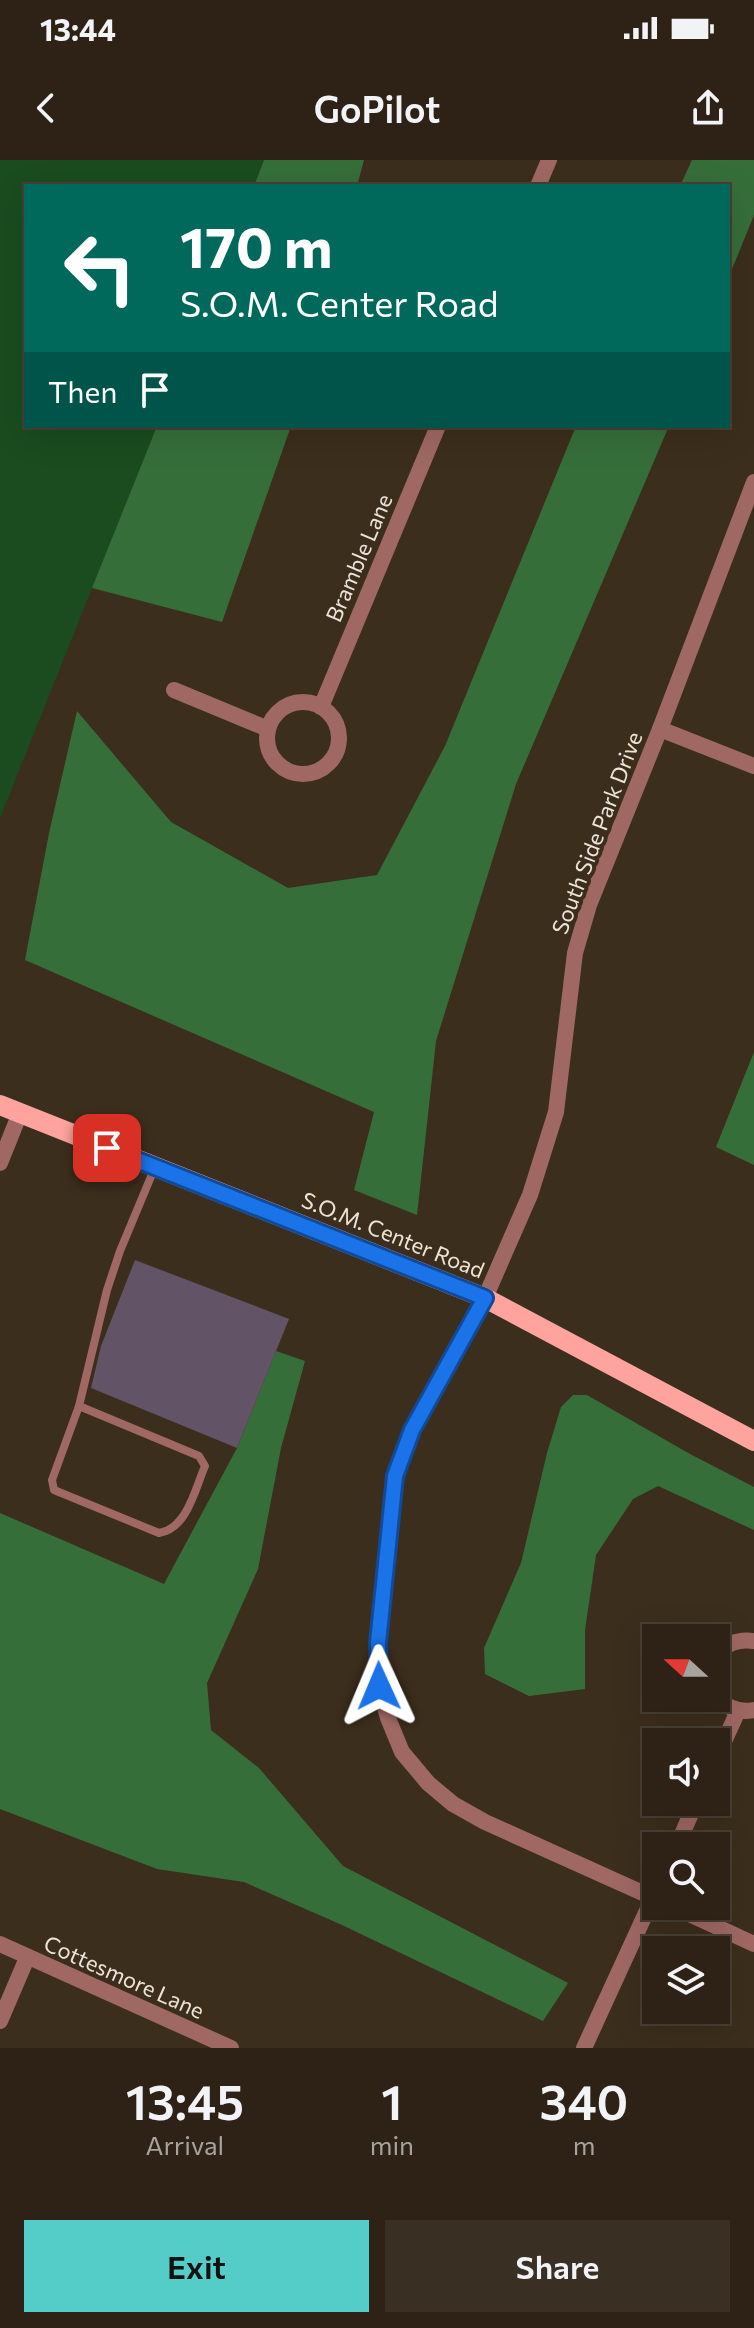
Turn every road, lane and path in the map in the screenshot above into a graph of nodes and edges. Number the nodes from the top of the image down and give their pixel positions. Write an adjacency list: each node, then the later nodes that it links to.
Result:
1 (549, 160): 2 (street)
2 (539, 184)
3 (437, 428): 6 (street, Bramble Lane)
4 (754, 482): 8 (street, South Side Park Drive)
5 (174, 690): 7 (street)
6 (321, 707): 7 (street); 7 (street)
7 (268, 729)
8 (660, 729): 9 (street); 14 (street, South Side Park Drive)
9 (754, 766)
10 (0, 1105): 11 (main road, S.O.M. Center Road)
11 (20, 1113): 12 (street); 13 (main road, S.O.M. Center Road)
12 (0, 1163)
13 (155, 1167): 14 (main road, S.O.M. Center Road); 15 (lane)
14 (485, 1298): 16 (main road, S.O.M. Center Road); 21 (street, South Side Park Drive)
15 (79, 1406): 15 (lane)
16 (754, 1441)
17 (754, 1641): 18 (street)
18 (730, 1644)
19 (746, 1710): 20 (street)
20 (730, 1736)
21 (642, 1890)
22 (644, 1920): 29 (street)
23 (702, 1920): 25 (street)
24 (0, 1944): 26 (street, Cottesmore Lane)
25 (754, 1944)
26 (27, 1958): 27 (street); 28 (street, Cottesmore Lane)
27 (0, 2021)
28 (231, 2048)
29 (584, 2048)

